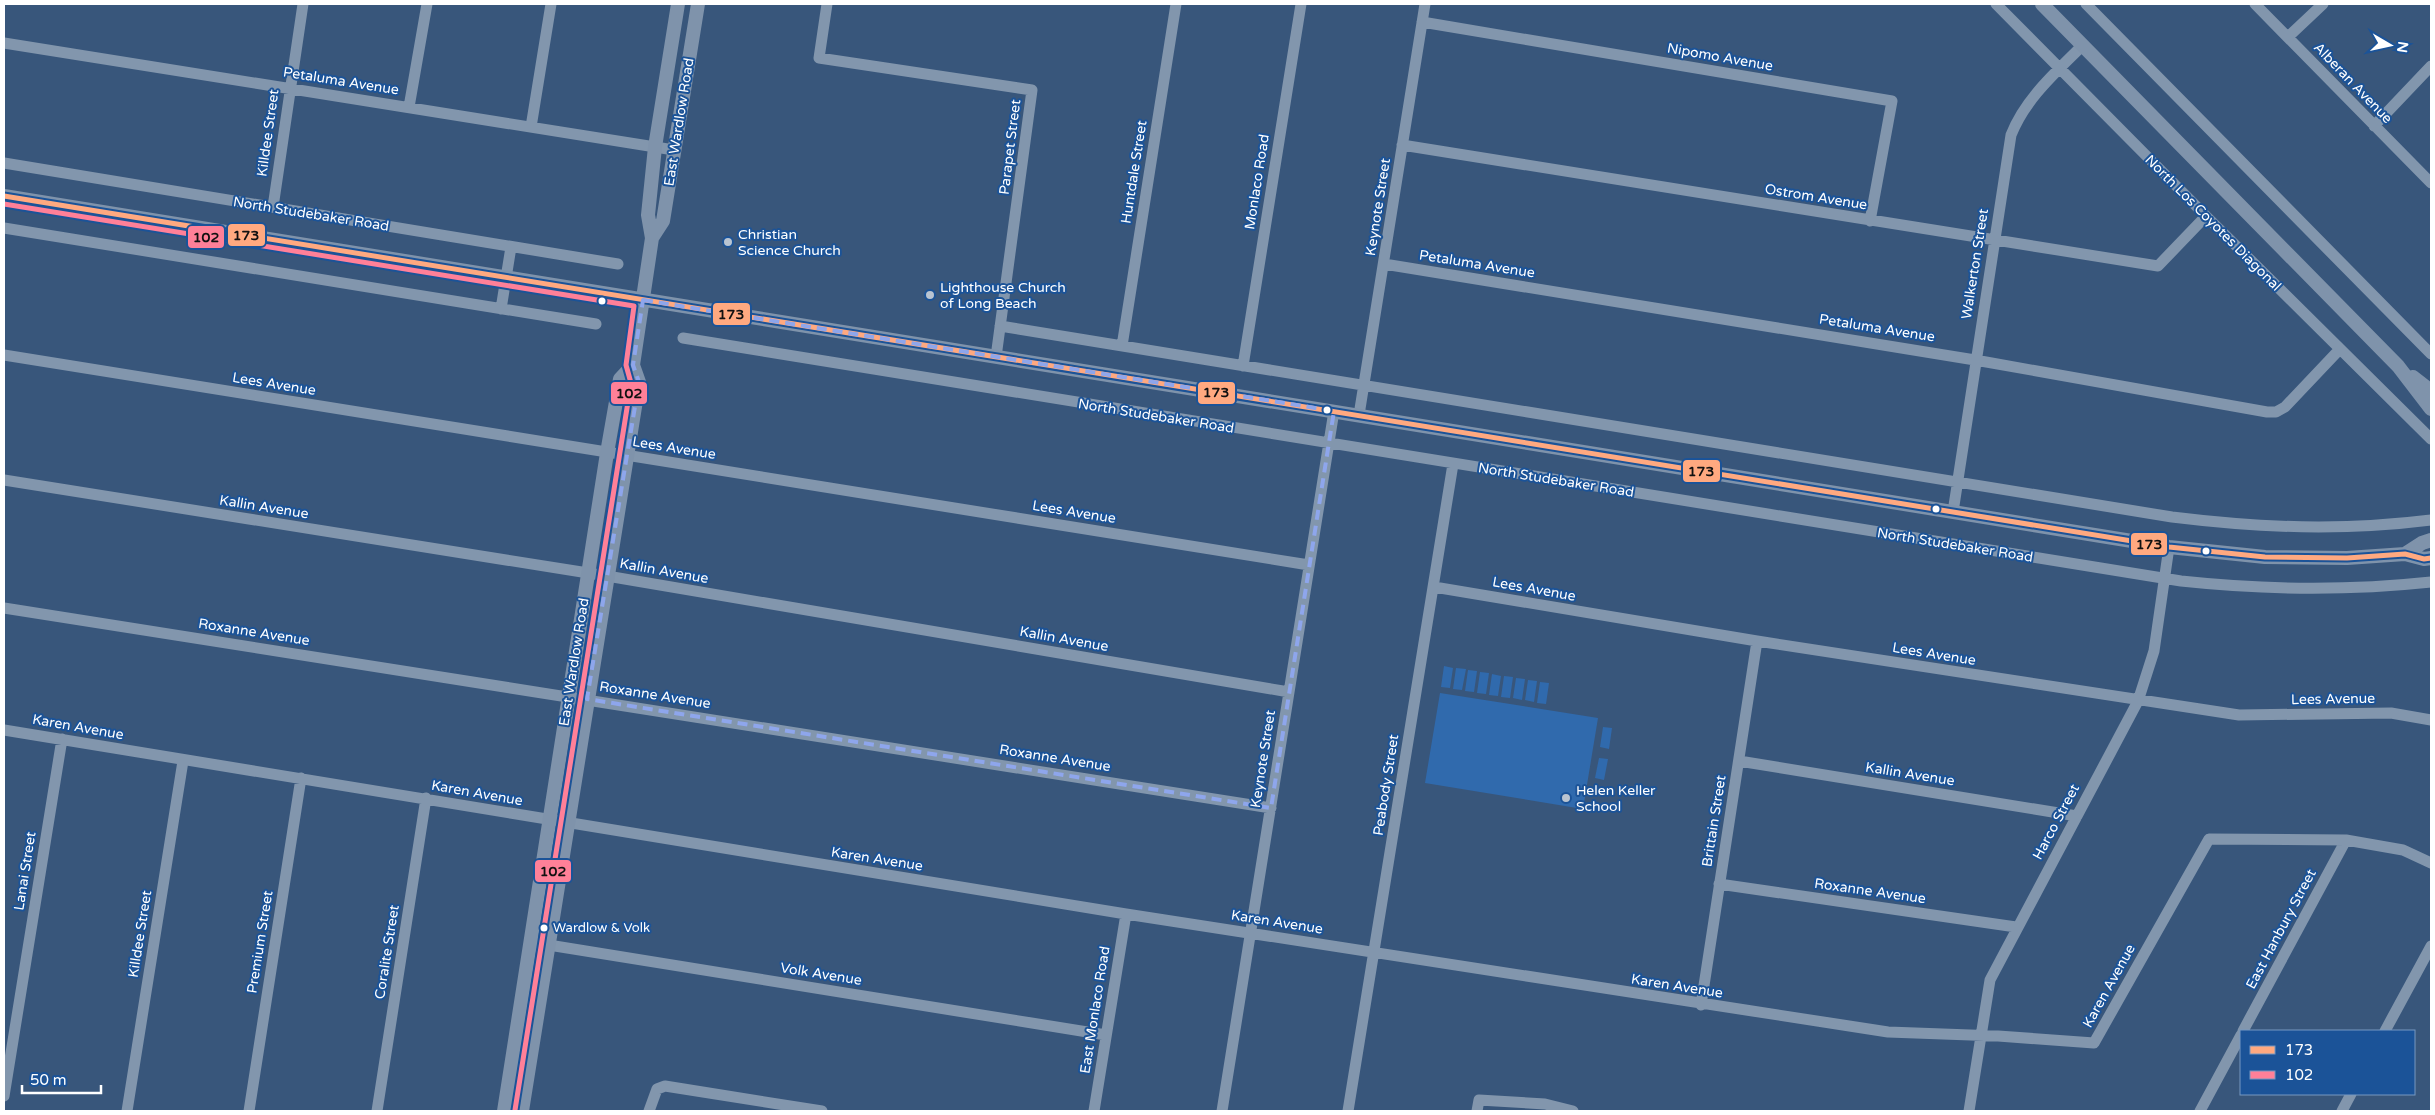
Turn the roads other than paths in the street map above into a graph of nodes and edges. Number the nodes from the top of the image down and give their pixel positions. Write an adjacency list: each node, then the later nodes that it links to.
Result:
1 (303, 4): 21 (street, Killdee Street)
2 (427, 4): 22 (street)
3 (551, 4): 24 (street)
4 (678, 4): 26 (main road, East Wardlow Road)
5 (698, 4): 27 (main road, East Wardlow Road)
6 (826, 4): 44 (street, Parapet Street)
7 (1176, 4): 46 (street, Huntdale Street)
8 (1301, 4): 53 (street, Monlaco Road)
9 (1425, 4): 15 (street, Keynote Street)
10 (1996, 4): 20 (street, North Los Coyotes Diagonal)
11 (2042, 4): 18 (main road)
12 (2086, 4): 48 (street)
13 (2255, 4): 16 (street, Alberan Avenue)
14 (2323, 4): 16 (street)
15 (1422, 22): 25 (street, Keynote Street); 33 (street, Nipomo Avenue)
16 (2288, 37): 23 (street, Alberan Avenue)
17 (4, 43): 21 (street, Petaluma Avenue)
18 (2082, 45): 20 (street, Walkerton Street); 54 (main road)
19 (2431, 66): 23 (street)
20 (2060, 68): 32 (street, North Los Coyotes Diagonal); 36 (street, Walkerton Street)
21 (289, 88): 22 (street, Petaluma Avenue); 31 (street, Killdee Street)
22 (409, 107): 24 (street, Petaluma Avenue)
23 (2374, 126): 29 (street, Alberan Avenue)
24 (531, 127): 26 (street, Petaluma Avenue)
25 (1402, 145): 33 (street, Ostrom Avenue); 39 (street, Keynote Street)
26 (655, 147): 27 (street, Petaluma Avenue); 35 (main road, East Wardlow Road)
27 (674, 150): 35 (main road, East Wardlow Road)
28 (4, 163): 31 (street, North Studebaker Road)
29 (2431, 183)
30 (4, 196): 40 (main road)
31 (273, 207): 37 (street, North Studebaker Road)
32 (2206, 216): 36 (street, Ostrom Avenue); 47 (street, North Los Coyotes Diagonal)
33 (1870, 221): 36 (street, Ostrom Avenue)
34 (4, 228): 42 (street)
35 (652, 238): 41 (main road, East Wardlow Road)
36 (1994, 241): 51 (street, Walkerton Street)
37 (511, 247): 38 (street, North Studebaker Road); 40 (street)
38 (618, 264)
39 (1384, 264): 51 (street, Petaluma Avenue); 55 (street, Keynote Street)
40 (507, 277): 41 (main road); 42 (street)
41 (643, 300): 50 (main road); 52 (main road, East Wardlow Road)
42 (501, 310): 43 (street)
43 (596, 324)
44 (1000, 326): 46 (street); 50 (street, Parapet Street)
45 (683, 338): 61 (street, North Studebaker Road)
46 (1122, 346): 53 (street)
47 (2339, 350): 51 (street, Petaluma Avenue); 60 (street, North Los Coyotes Diagonal)
48 (2431, 354)
49 (4, 355): 62 (street, Lees Avenue)
50 (996, 357): 58 (main road)
51 (1975, 360): 66 (street, Walkerton Street)
52 (633, 364): 62 (main road, East Wardlow Road); 63 (main road, East Wardlow Road)
53 (1243, 366): 55 (street)
54 (2398, 366): 56 (main road); 57 (main road)
55 (1364, 385): 59 (street, Keynote Street); 66 (street)
56 (2431, 391)
57 (2431, 409)
58 (1334, 411): 59 (main road); 61 (street, Keynote Street)
59 (1359, 415): 67 (main road)
60 (2431, 439)
61 (1329, 444): 64 (street, North Studebaker Road); 73 (street, Keynote Street)
62 (607, 453): 63 (street, Lees Avenue); 74 (main road, East Wardlow Road)
63 (626, 455): 73 (street, Lees Avenue); 75 (main road, East Wardlow Road)
64 (1453, 464): 76 (street, North Studebaker Road); 78 (street, Peabody Street)
65 (4, 480): 74 (street, Kallin Avenue)
66 (1957, 481): 67 (street, Walkerton Street); 68 (street)
67 (1953, 512): 70 (main road)
68 (2431, 520)
69 (2431, 540): 71 (main road)
70 (2169, 547): 71 (main road); 76 (street, Harco Street)
71 (2405, 554): 72 (main road)
72 (2431, 558)
73 (1309, 565): 81 (street, Keynote Street)
74 (588, 574): 75 (street, Kallin Avenue); 82 (main road, East Wardlow Road)
75 (607, 576): 81 (street, Kallin Avenue); 83 (main road, East Wardlow Road)
76 (2164, 579): 77 (street, North Studebaker Road); 84 (street, Harco Street)
77 (2431, 582)
78 (1434, 587): 80 (street, Lees Avenue); 105 (street, Peabody Street)
79 (4, 608): 82 (street, Roxanne Avenue)
80 (1757, 641): 84 (street, Lees Avenue); 89 (street, Brittain Street)
81 (1289, 692): 92 (street, Keynote Street)
82 (569, 696): 83 (street, Roxanne Avenue); 94 (main road, East Wardlow Road)
83 (587, 699): 92 (street, Roxanne Avenue); 95 (main road, East Wardlow Road)
84 (2138, 701): 85 (street, Lees Avenue); 93 (street, Harco Street)
85 (2431, 720)
86 (4, 730): 87 (street, Karen Avenue)
87 (62, 739): 88 (street, Karen Avenue); 113 (street, Lanai Street)
88 (183, 761): 90 (street, Karen Avenue); 114 (street, Killdee Street)
89 (1738, 761): 93 (street, Kallin Avenue); 98 (street, Brittain Street)
90 (301, 778): 91 (street, Karen Avenue); 115 (street, Premium Street)
91 (426, 798): 94 (street, Karen Avenue); 116 (street, Coralite Street)
92 (1271, 808): 101 (street, Keynote Street)
93 (2077, 816): 100 (street, Harco Street)
94 (549, 821): 95 (street, Karen Avenue); 102 (main road, East Wardlow Road)
95 (567, 824): 99 (street, Karen Avenue); 103 (main road, East Wardlow Road)
96 (2346, 840): 97 (street, Karen Avenue); 107 (street, East Hanbury Street); 109 (street, Karen Avenue)
97 (2431, 863)
98 (1719, 884): 100 (street, Roxanne Avenue); 106 (street, Brittain Street)
99 (1126, 914): 101 (street, Karen Avenue); 110 (street, East Monlaco Road)
100 (2016, 927): 109 (street, Harco Street)
101 (1250, 933): 105 (street, Karen Avenue); 122 (street, Keynote Street)
102 (530, 942): 103 (street, Volk Avenue); 117 (main road, East Wardlow Road)
103 (548, 944): 110 (street, Volk Avenue); 118 (main road, East Wardlow Road)
104 (2431, 946): 108 (street)
105 (1373, 954): 106 (street, Karen Avenue); 123 (street, Peabody Street)
106 (1701, 1005): 109 (street, Karen Avenue)
107 (2244, 1030)
108 (2386, 1030)
109 (1981, 1035): 126 (street, Harco Street)
110 (1106, 1036): 121 (street, East Monlaco Road)
111 (2240, 1037): 127 (street)
112 (2350, 1095): 128 (street)
113 (4, 1096)
114 (127, 1111)
115 (249, 1111)
116 (377, 1111)
117 (504, 1111)
118 (522, 1111)
119 (649, 1111): 120 (street)
120 (822, 1111)
121 (1094, 1111)
122 (1222, 1111)
123 (1348, 1111)
124 (1477, 1111): 125 (street)
125 (1573, 1111)
126 (1969, 1111)
127 (2200, 1111)
128 (2342, 1111)

